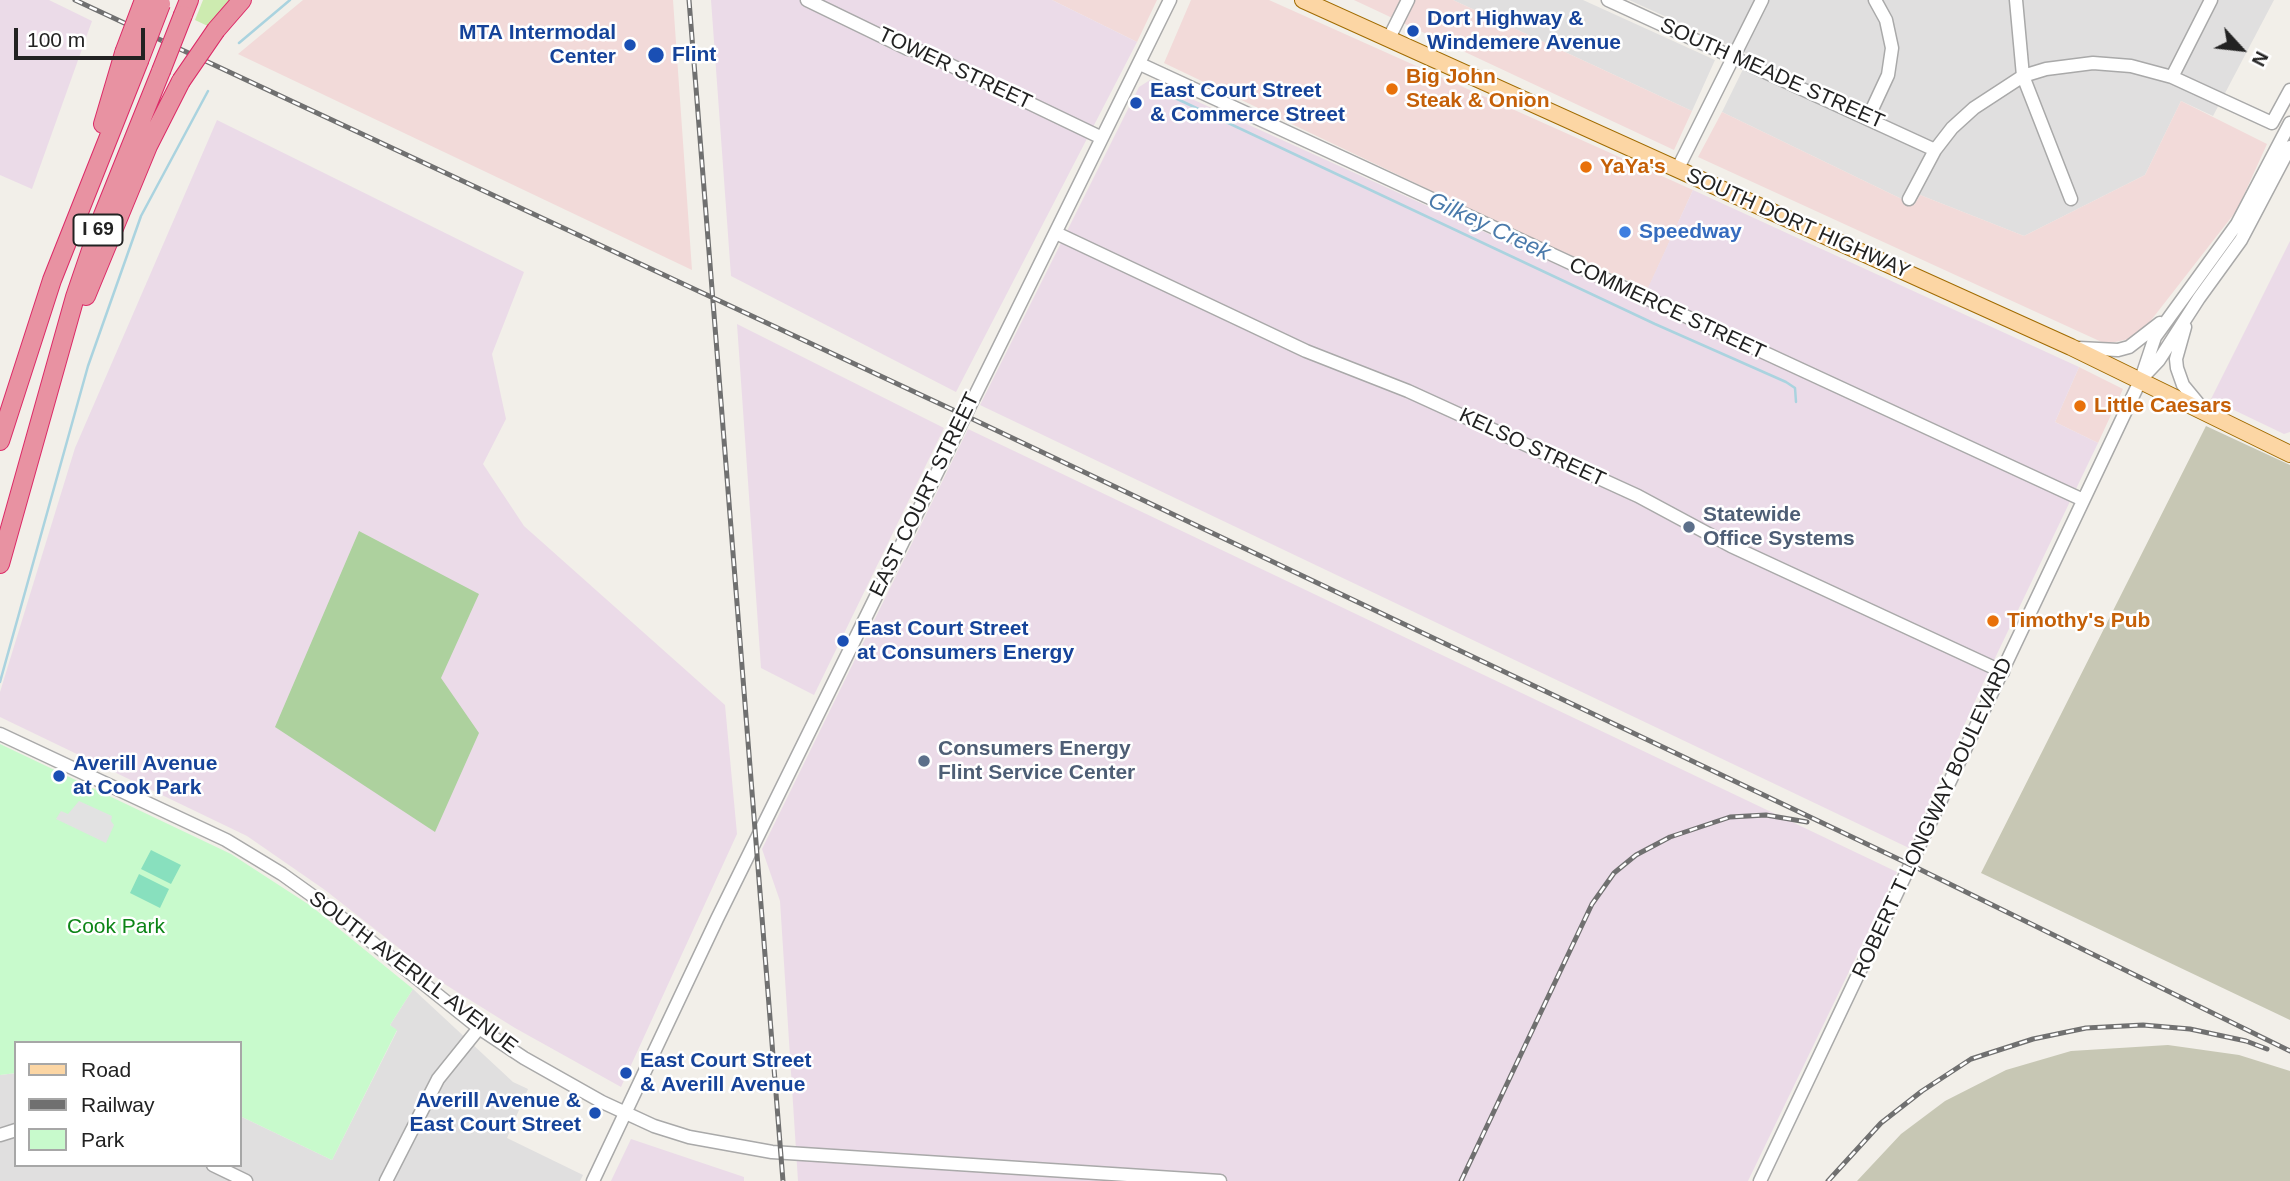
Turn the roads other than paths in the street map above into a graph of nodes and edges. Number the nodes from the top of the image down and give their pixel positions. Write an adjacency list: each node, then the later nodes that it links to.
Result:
1 (242, 0): 34 (highway, bridge)
2 (807, 0): 21 (street, TOWER STREET)
3 (1170, 0): 15 (street, EAST COURT STREET)
4 (1303, 0): 13 (main road, SOUTH DORT HIGHWAY)
5 (1408, 0): 13 (street)
6 (1608, 0): 14 (street, SOUTH MEADE STREET)
7 (1762, 0): 14 (street)
8 (1875, 0): 19 (street)
9 (2016, 0): 16 (street)
10 (156, 1): 36 (highway, I 69, bridge)
11 (2205, 2): 17 (street)
12 (186, 7): 34 (highway, I 69, bridge)
13 (1389, 38): 24 (main road, SOUTH DORT HIGHWAY)
14 (1733, 57): 19 (street, SOUTH MEADE STREET); 24 (street)
15 (1140, 64): 21 (street, EAST COURT STREET); 38 (street, COMMERCE STREET)
16 (2023, 76): 17 (street); 23 (street); 28 (street)
17 (2172, 77): 18 (street)
18 (2290, 90)
19 (1868, 118): 23 (street, SOUTH MEADE STREET)
20 (2290, 123): 26 (street, ROBERT T LONGWAY BOULEVARD)
21 (1102, 138): 29 (street, EAST COURT STREET)
22 (2290, 147): 25 (street, ROBERT T LONGWAY BOULEVARD)
23 (1935, 150): 27 (street)
24 (1676, 170): 32 (main road, SOUTH DORT HIGHWAY)
25 (2276, 174): 26 (street); 30 (street, ROBERT T LONGWAY BOULEVARD)
26 (2262, 178): 31 (street, ROBERT T LONGWAY BOULEVARD)
27 (1909, 199)
28 (2071, 199)
29 (1056, 233): 40 (street, KELSO STREET); 43 (street, EAST COURT STREET)
30 (2199, 298): 33 (street, ROBERT T LONGWAY BOULEVARD); 35 (street)
31 (2169, 316): 32 (street); 33 (street, ROBERT T LONGWAY BOULEVARD)
32 (2071, 347): 33 (main road, SOUTH DORT HIGHWAY)
33 (2141, 379): 35 (main road, SOUTH DORT HIGHWAY); 38 (street, ROBERT T LONGWAY BOULEVARD)
34 (47, 393): 39 (highway, I 69)
35 (2208, 412): 37 (main road, SOUTH DORT HIGHWAY)
36 (0, 441)
37 (2290, 454)
38 (2081, 499): 40 (street, ROBERT T LONGWAY BOULEVARD)
39 (0, 565)
40 (2003, 672): 49 (street, ROBERT T LONGWAY BOULEVARD)
41 (0, 734): 42 (street, SOUTH AVERILL AVENUE)
42 (480, 1028): 43 (street, SOUTH AVERILL AVENUE); 46 (street)
43 (625, 1113): 47 (street, EAST COURT STREET); 48 (street, SOUTH AVERILL AVENUE)
44 (217, 1167): 45 (street)
45 (246, 1181)
46 (386, 1181)
47 (593, 1181)
48 (1220, 1181)
49 (1760, 1181)

